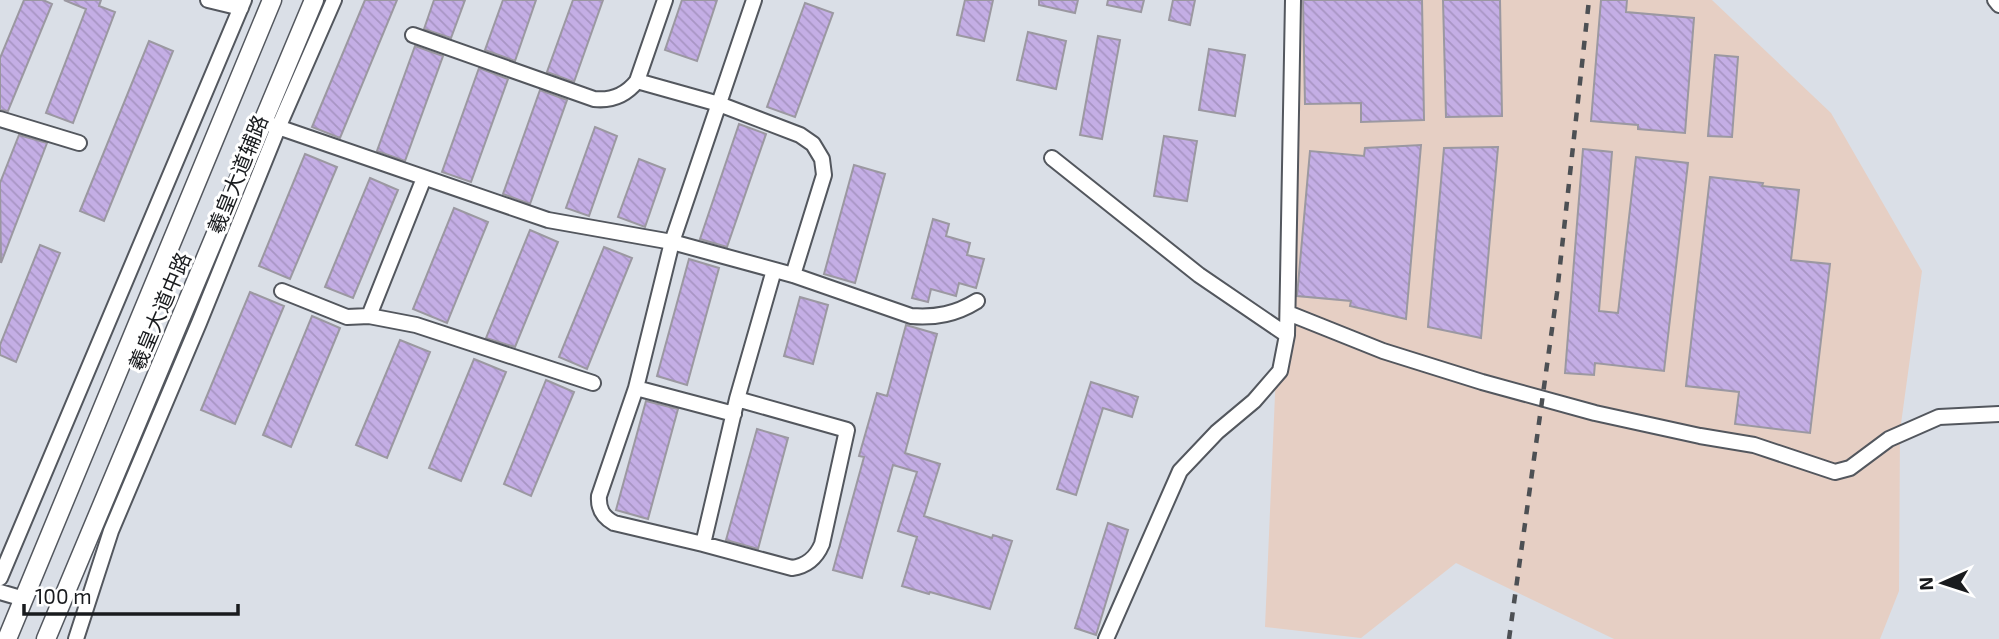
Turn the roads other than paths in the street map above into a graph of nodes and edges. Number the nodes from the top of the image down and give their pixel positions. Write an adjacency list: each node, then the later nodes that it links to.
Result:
1 (208, 0): 9 (street)
2 (272, 0): 35 (main road, 羲皇大道中路)
3 (314, 0): 15 (main road, 羲皇大道中路)
4 (334, 0): 15 (street, 羲皇大道辅路)
5 (665, 0): 12 (street)
6 (754, 0): 13 (street)
7 (1293, 0): 24 (street)
8 (1995, 0): 10 (street)
9 (242, 4): 33 (street)
10 (1999, 5)
11 (413, 34): 12 (street)
12 (637, 81): 13 (street)
13 (719, 104): 19 (street); 21 (street)
14 (0, 119): 16 (street)
15 (270, 125): 18 (street); 37 (main road, 羲皇大道中路); 38 (street, 羲皇大道辅路)
16 (79, 143)
17 (1052, 158): 26 (street)
18 (424, 178): 19 (street); 25 (street)
19 (672, 242): 20 (street); 28 (street)
20 (774, 270): 21 (street); 29 (street)
21 (793, 275): 23 (street)
22 (282, 291): 25 (street)
23 (977, 301)
24 (1287, 313): 26 (street); 31 (street)
25 (369, 316): 27 (street)
26 (1287, 335): 39 (street)
27 (593, 383)
28 (636, 388): 30 (street); 32 (street)
29 (737, 399): 30 (street); 32 (street)
30 (734, 414): 32 (street)
31 (1999, 414)
32 (703, 544)
33 (0, 578)
34 (0, 592): 35 (street)
35 (24, 599): 36 (main road, 羲皇大道中路)
36 (8, 639)
37 (46, 639)
38 (76, 639)
39 (1106, 639)

